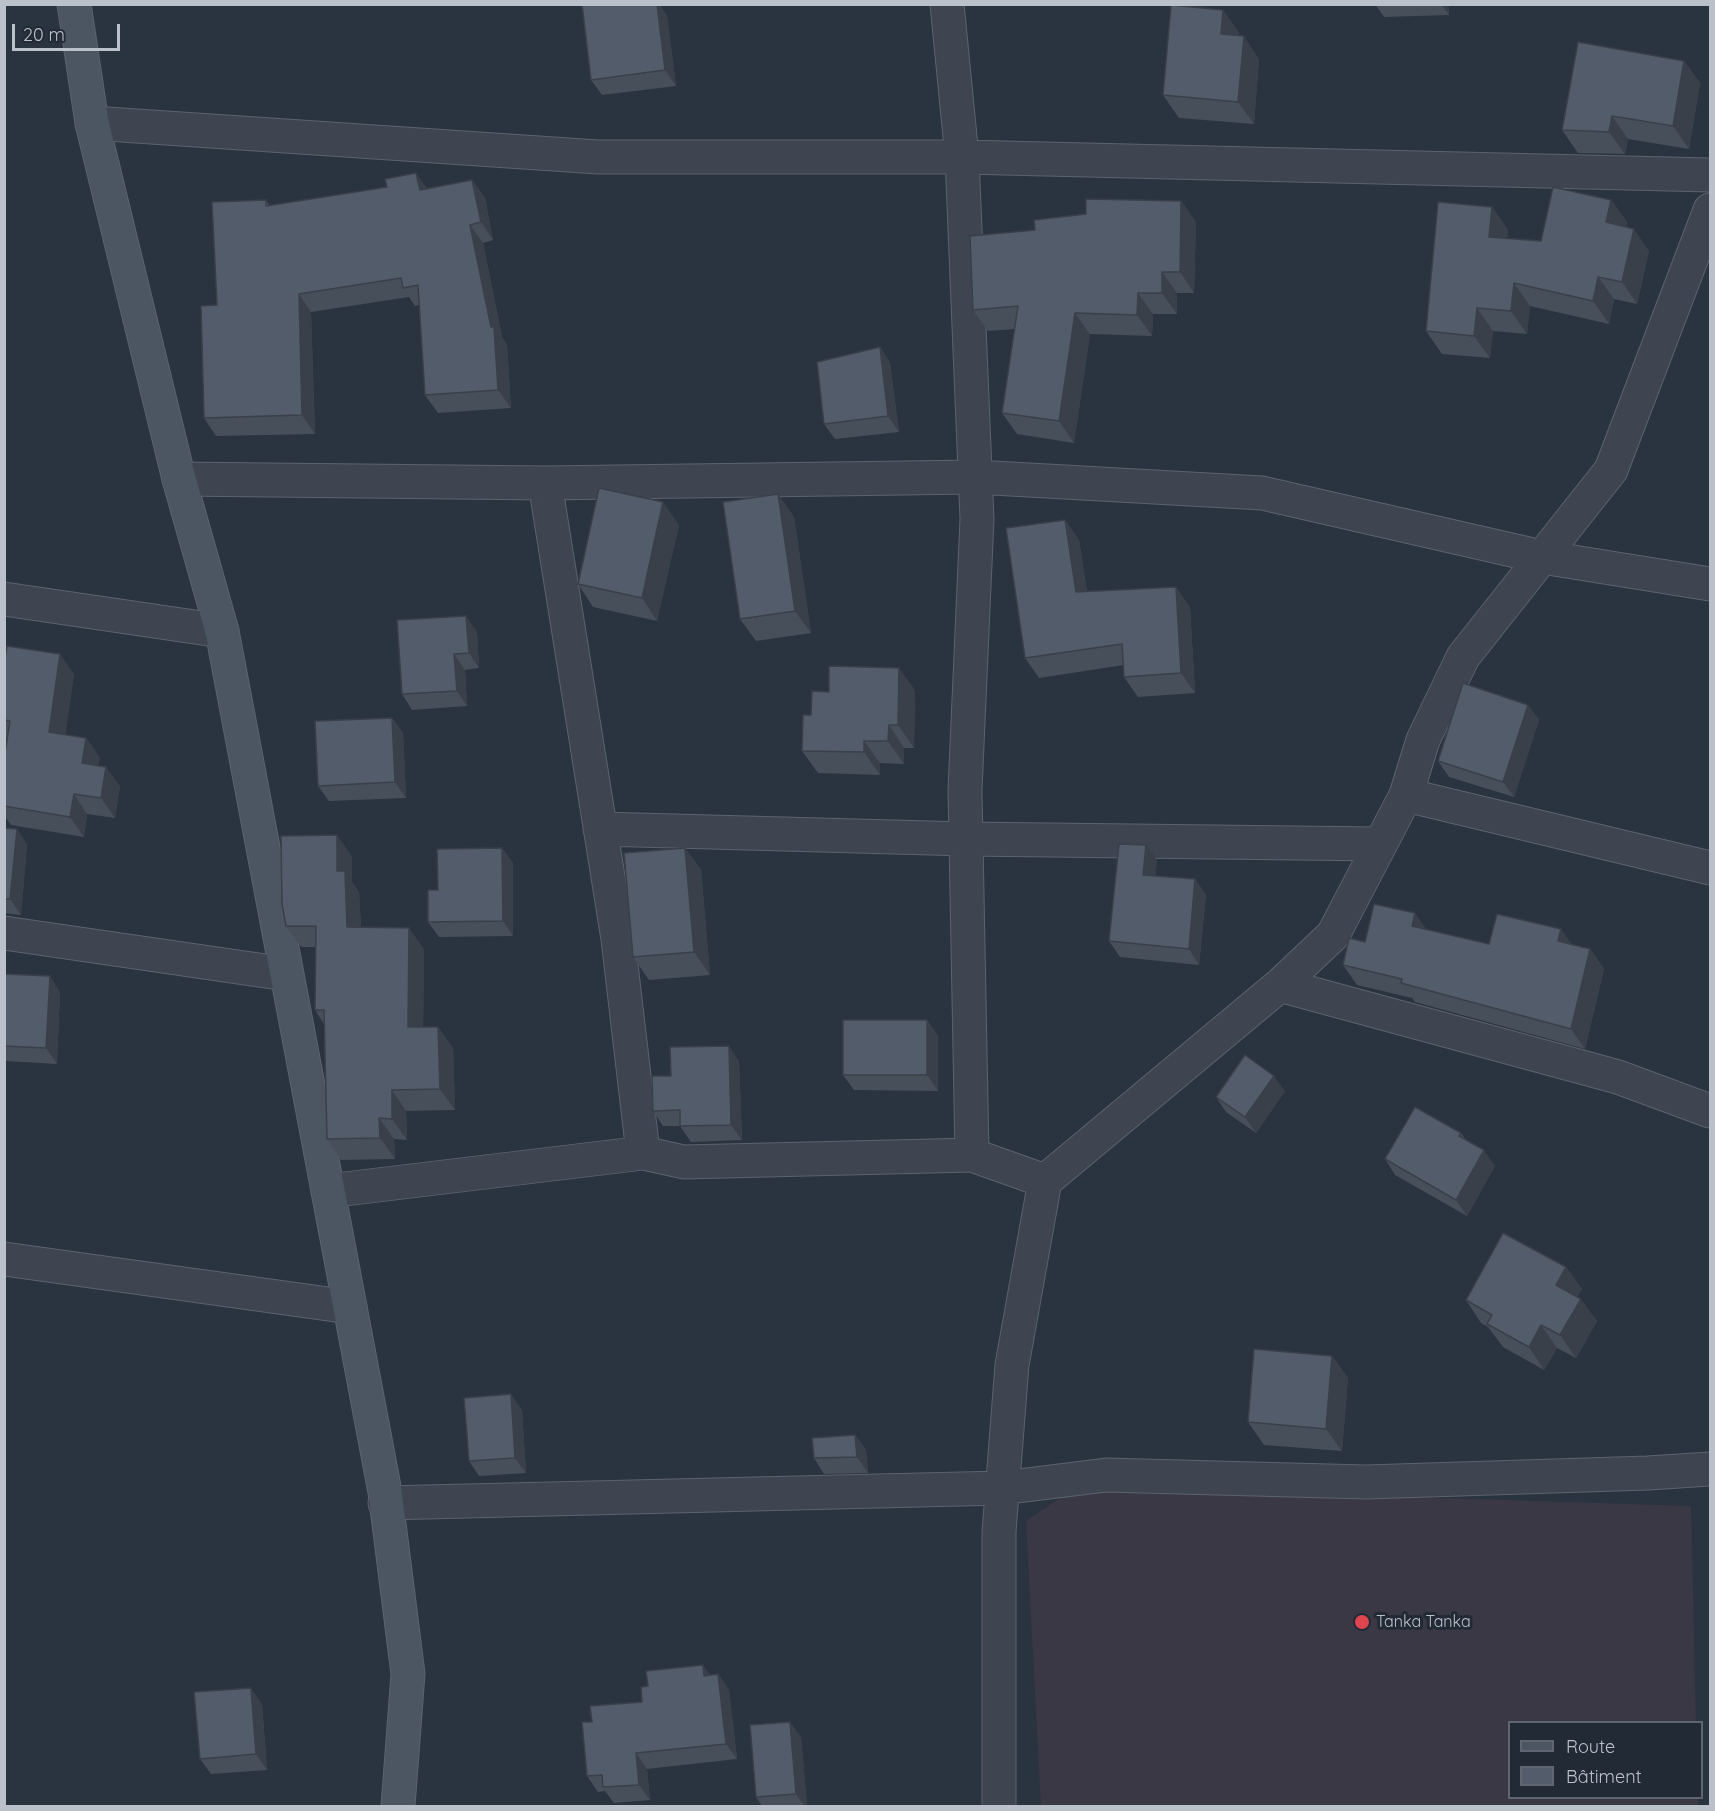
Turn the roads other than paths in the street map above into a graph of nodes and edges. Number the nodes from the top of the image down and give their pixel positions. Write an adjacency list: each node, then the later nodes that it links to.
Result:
1 (74, 4): 3 (street)
2 (947, 4): 4 (street)
3 (92, 123): 4 (street); 8 (street)
4 (962, 158): 5 (street); 7 (street)
5 (1710, 176)
6 (1710, 210): 10 (street)
7 (975, 477): 9 (street); 10 (street); 16 (street)
8 (179, 479): 9 (street); 13 (street)
9 (545, 483): 15 (street)
10 (1542, 557): 11 (street); 14 (street)
11 (1710, 584)
12 (4, 599): 13 (street)
13 (222, 631): 20 (street)
14 (1406, 795): 17 (street); 18 (street)
15 (600, 829): 16 (street); 23 (street)
16 (967, 839): 17 (street); 24 (street)
17 (1379, 844): 21 (street)
18 (1710, 868)
19 (4, 933): 20 (street)
20 (286, 974): 26 (street)
21 (1280, 985): 22 (street); 25 (street)
22 (1710, 1111)
23 (643, 1154): 24 (street); 26 (street)
24 (972, 1155): 25 (street)
25 (1045, 1181): 30 (street)
26 (328, 1191): 28 (street)
27 (4, 1259): 28 (street)
28 (350, 1307): 31 (street)
29 (1710, 1469): 30 (street)
30 (1002, 1488): 31 (street); 33 (street)
31 (385, 1503): 32 (street)
32 (398, 1806)
33 (999, 1806)

